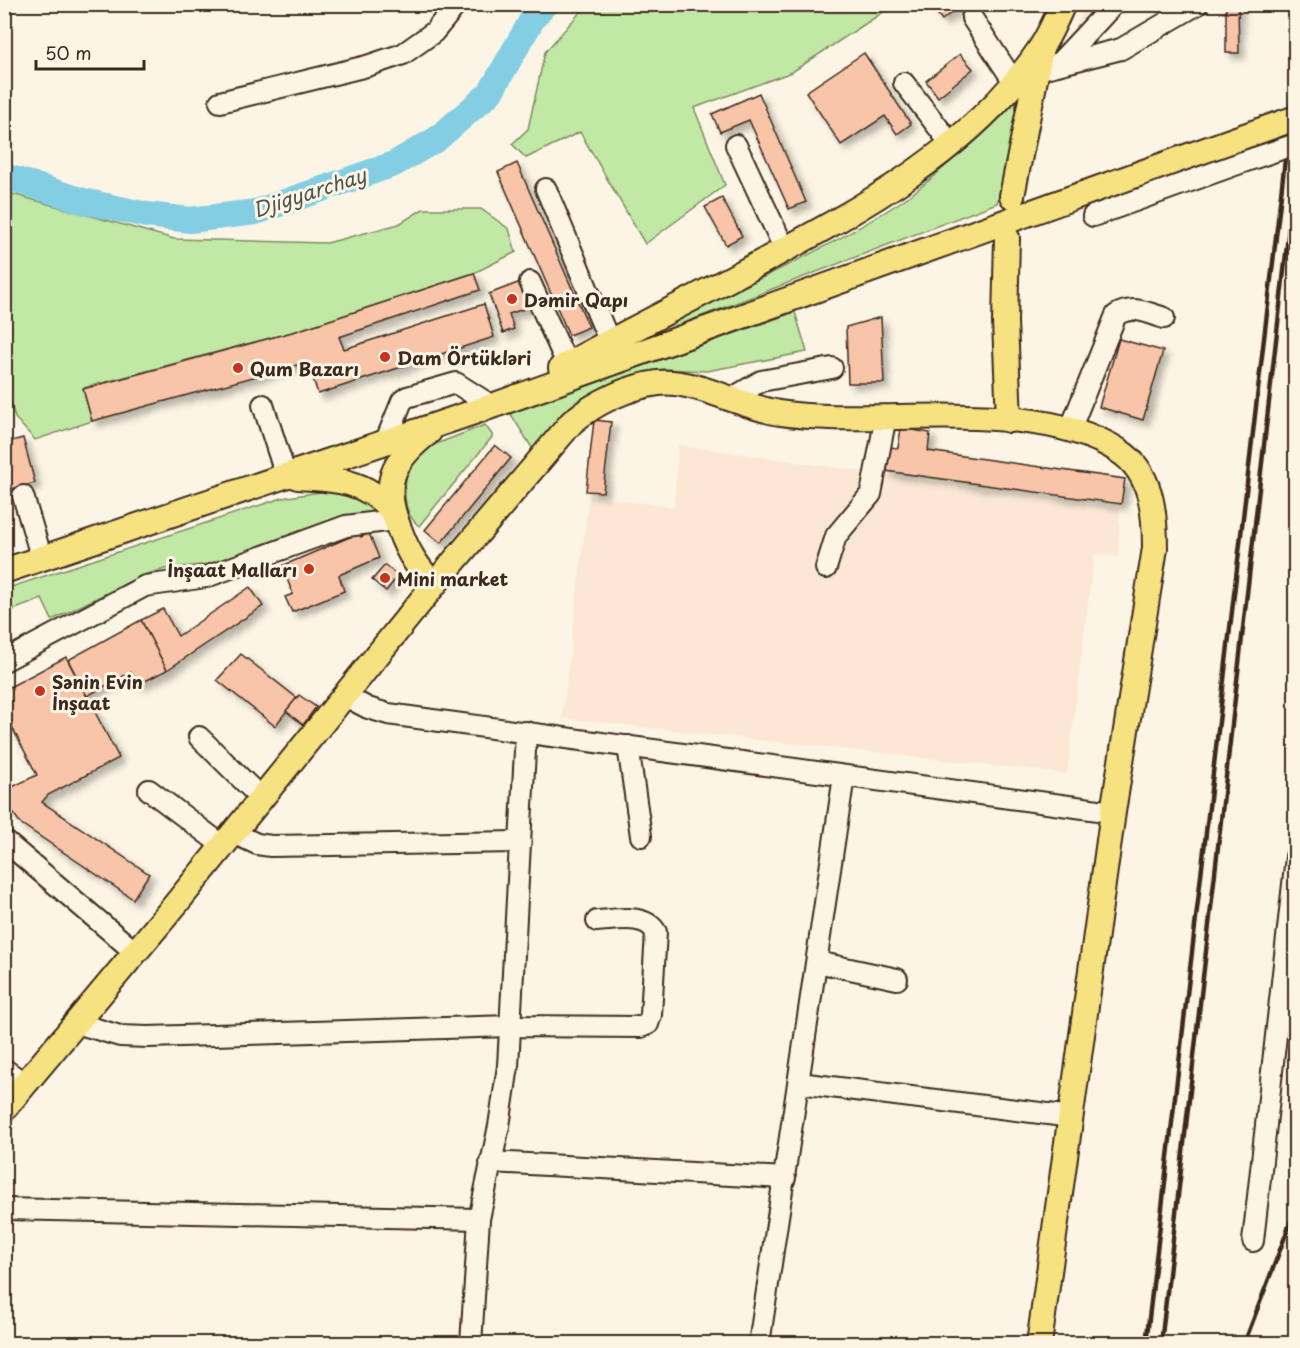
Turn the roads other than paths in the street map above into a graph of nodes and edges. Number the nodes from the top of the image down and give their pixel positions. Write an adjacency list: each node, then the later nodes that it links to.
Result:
1 (457, 4): 9 (street)
2 (1063, 4): 6 (main road)
3 (1114, 4): 6 (street)
4 (1198, 4): 6 (street)
5 (972, 18): 7 (street)
6 (1045, 61): 7 (main road); 15 (main road)
7 (1014, 82): 11 (main road)
8 (904, 83): 11 (street)
9 (220, 102)
10 (1296, 117): 26 (main road, bridge)
11 (951, 144): 18 (main road)
12 (1296, 144): 16 (street, bridge)
13 (736, 145): 18 (street)
14 (546, 189): 21 (street)
15 (1012, 196)
16 (1093, 216)
17 (1007, 238): 28 (main road)
18 (784, 250): 21 (main road)
19 (530, 282): 22 (street)
20 (1164, 318): 30 (street)
21 (610, 343): 22 (main road)
22 (567, 364): 26 (main road)
23 (832, 368): 24 (street)
24 (729, 400): 27 (main road); 38 (main road)
25 (263, 405): 32 (street)
26 (492, 406): 29 (main road); 31 (street)
27 (886, 416): 28 (main road); 36 (street)
28 (1009, 420): 30 (main road)
29 (440, 424): 31 (main road); 34 (main road)
30 (1070, 430): 47 (main road)
31 (385, 443): 32 (main road)
32 (286, 476): 34 (main road); 35 (main road)
33 (23, 496): 35 (street)
34 (393, 514): 38 (main road); 39 (street)
35 (42, 559): 37 (main road)
36 (826, 568)
37 (4, 572)
38 (434, 585): 40 (main road)
39 (4, 661)
40 (345, 696): 41 (street); 46 (main road)
41 (526, 732): 43 (street); 51 (street)
42 (199, 737): 46 (street)
43 (628, 746): 44 (street); 48 (street)
44 (844, 776): 47 (street); 55 (street)
45 (149, 790): 49 (street)
46 (261, 798): 49 (main road)
47 (1113, 812): 63 (main road)
48 (641, 836)
49 (227, 839): 51 (street); 54 (main road)
50 (6, 842): 54 (street)
51 (521, 842): 58 (street)
52 (1296, 857): 68 (street)
53 (597, 921): 58 (street)
54 (135, 952): 57 (main road)
55 (817, 962): 56 (street); 60 (street)
56 (897, 979)
57 (76, 1023): 58 (street); 61 (main road)
58 (511, 1026): 64 (street)
59 (4, 1069): 61 (street)
60 (799, 1083): 63 (street); 65 (street)
61 (25, 1084): 62 (main road)
62 (4, 1109)
63 (1072, 1117): 71 (main road)
64 (490, 1162): 65 (street); 67 (street)
65 (785, 1178): 70 (street)
66 (4, 1209): 67 (street)
67 (479, 1219): 69 (street)
68 (1253, 1241)
69 (471, 1344)
70 (759, 1344)
71 (1039, 1344)

